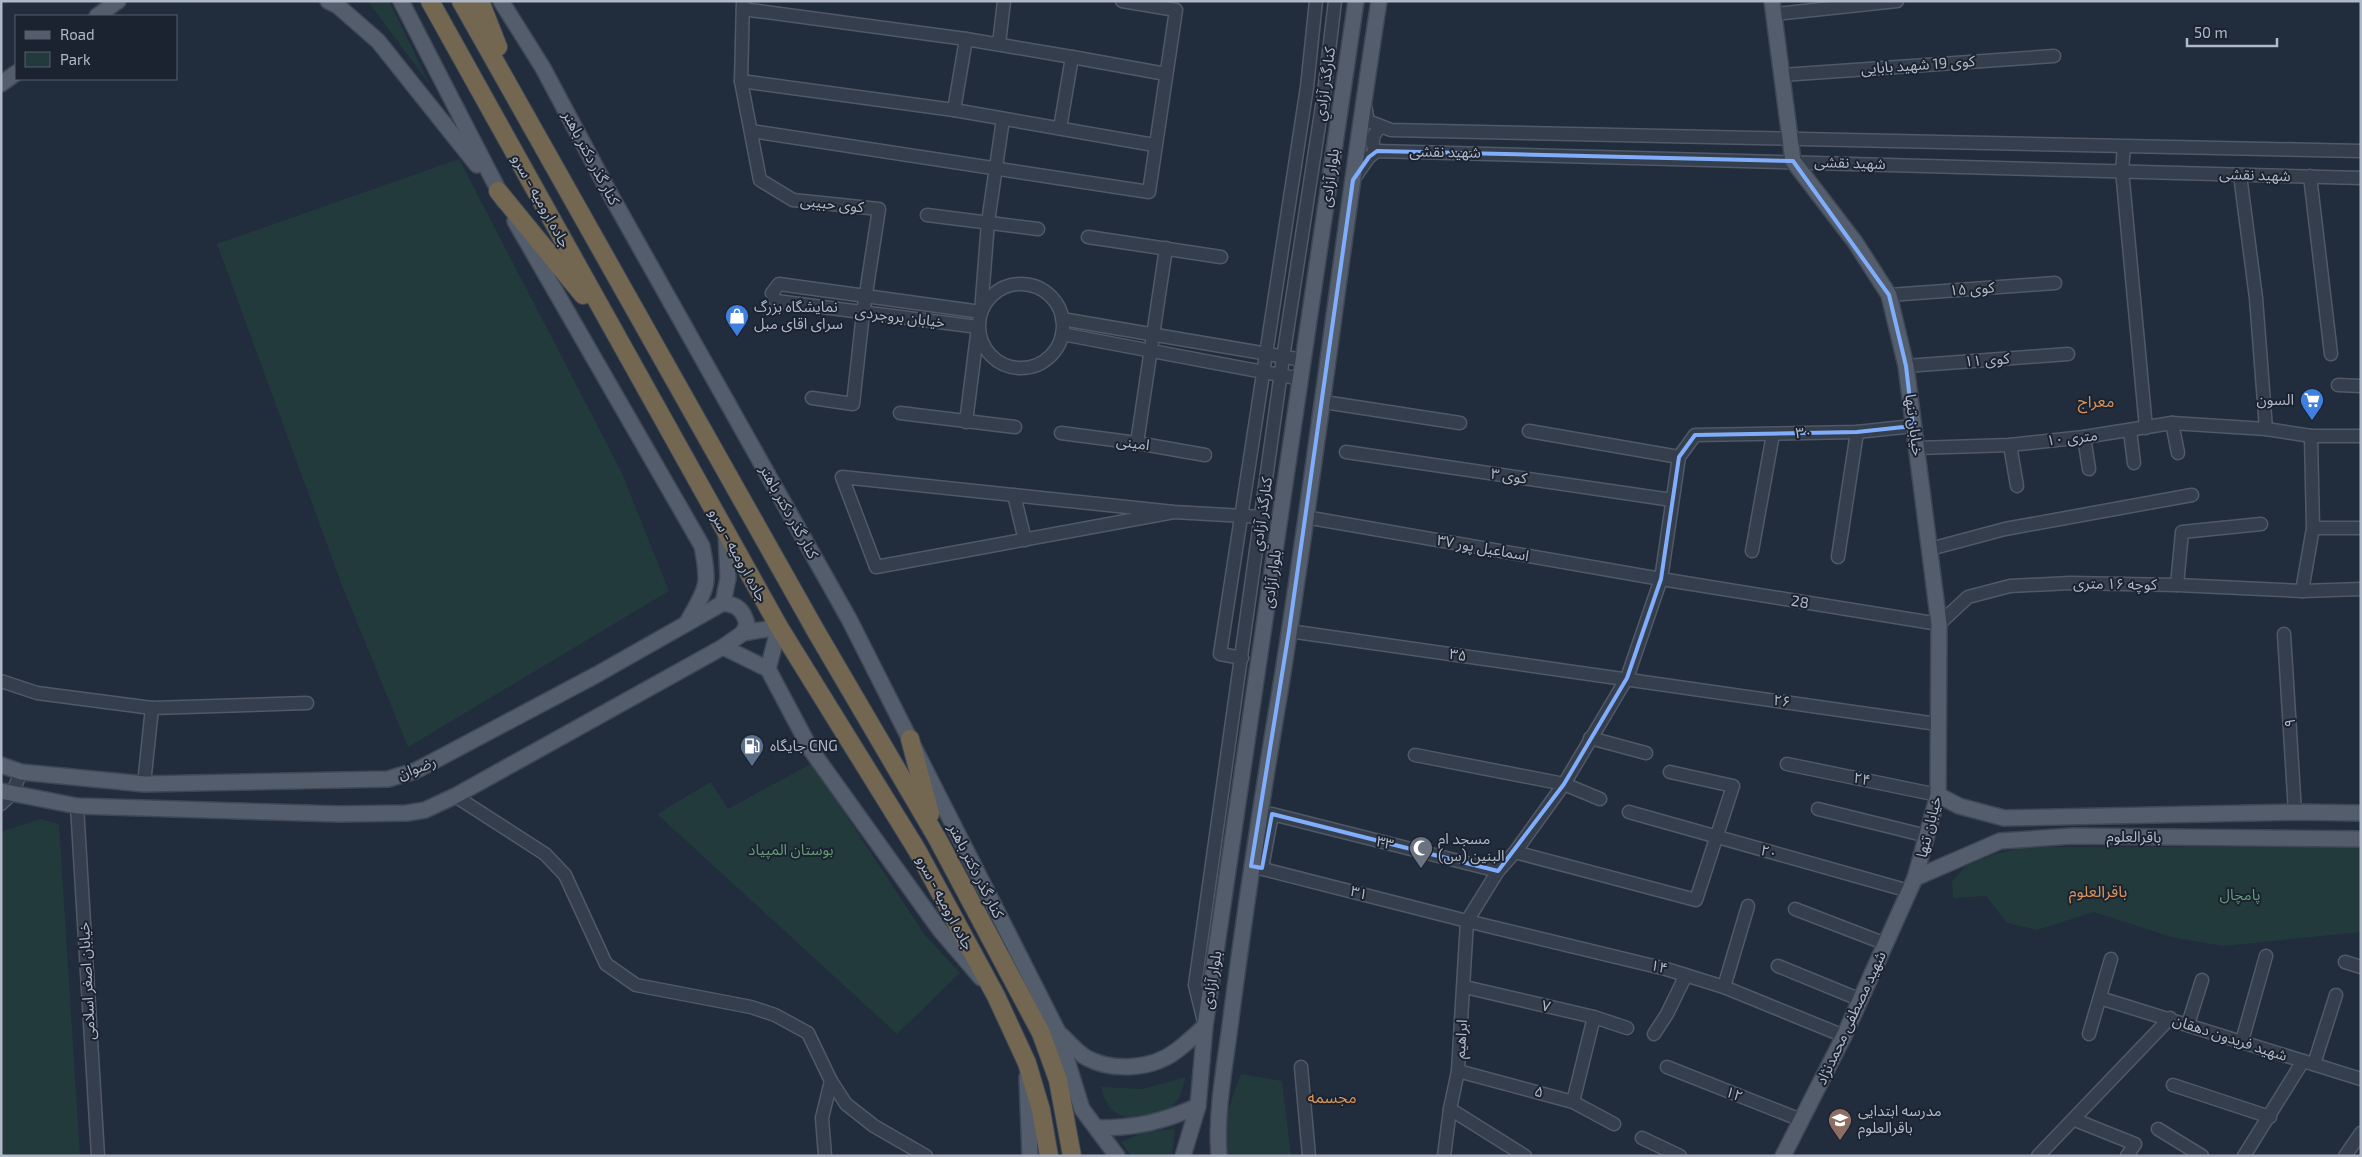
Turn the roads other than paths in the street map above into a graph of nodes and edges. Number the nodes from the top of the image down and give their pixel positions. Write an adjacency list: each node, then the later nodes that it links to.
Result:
1 (118, 1): 18 (main road)
2 (328, 1): 48 (main road)
3 (401, 1): 48 (main road)
4 (424, 1): 20 (highway)
5 (430, 1): 20 (highway, جاده ارومیه - سرو)
6 (461, 1): 30 (highway, جاده ارومیه - سرو)
7 (480, 1): 30 (highway)
8 (501, 1): 140 (main road, کنار گذر دکتر باهنر)
9 (1004, 1): 21 (street)
10 (1122, 1): 25 (street)
11 (1316, 1): 68 (street)
12 (1335, 1): 69 (street, کنارگذر آزادي)
13 (1356, 1): 70 (main road, بلوار آزادی)
14 (1379, 1): 29 (main road, بلوار آزادی)
15 (1897, 1): 17 (street)
16 (743, 5): 19 (street); 27 (street)
17 (1774, 8): 26 (main road, خیابان تنها)
18 (98, 15)
19 (966, 40): 21 (street); 31 (street)
20 (453, 44): 62 (highway, جاده ارومیه - سرو)
21 (998, 44): 23 (street)
22 (2054, 56): 26 (street, کوی 19 شهید بابایی)
23 (1072, 57): 25 (street); 34 (street)
24 (15, 74): 28 (main road)
25 (1166, 74): 37 (street)
26 (1782, 74): 36 (main road, خیابان تنها)
27 (740, 80): 31 (street); 35 (street)
28 (1, 84)
29 (1364, 99): 33 (street); 47 (main road, بلوار آزادی)
30 (524, 110): 160 (highway, جاده ارومیه - سرو)
31 (954, 110): 32 (street)
32 (1003, 119): 34 (street); 42 (street)
33 (1381, 127): 36 (street, شهید نقشی); 39 (street)
34 (1060, 128): 37 (street)
35 (751, 131): 42 (street); 57 (street, کوی حبیبی)
36 (1789, 140): 38 (street, شهید نقشی); 41 (main road, خیابان تنها)
37 (1154, 145): 42 (street)
38 (2124, 146): 40 (street, شهید نقشی); 43 (street)
39 (1377, 151): 41 (street, شهید نقشی); 47 (street)
40 (2361, 151)
41 (1793, 161): 43 (street, شهید نقشی); 56 (main road, خیابان تنها)
42 (995, 169): 50 (street)
43 (2122, 170): 44 (street, شهید نقشی); 85 (street)
44 (2240, 175): 45 (street, شهید نقشی); 86 (street)
45 (2310, 176): 46 (street, شهید نقشی); 67 (street)
46 (2361, 178)
47 (1353, 180): 78 (main road, بلوار آزادی)
48 (498, 191): 62 (highway); 125 (main road)
49 (927, 215): 50 (street)
50 (988, 222): 51 (street); 58 (street)
51 (1038, 229)
52 (1088, 237): 53 (street)
53 (1166, 248): 54 (street); 64 (street)
54 (1221, 257)
55 (2055, 283): 56 (street, کوی ۱۵)
56 (1889, 295): 71 (main road, خیابان تنها)
57 (866, 298): 58 (street, خیابان بروجردی); 59 (street); 59 (street, خیابان بروجردی)
58 (981, 312): 60 (street); 61 (street)
59 (863, 313): 61 (street, خیابان بروجردی); 77 (street)
60 (1062, 319): 63 (street); 64 (street)
61 (978, 327): 63 (street); 80 (street)
62 (611, 328): 115 (highway, جاده ارومیه - سرو)
63 (1062, 334): 65 (street)
64 (1153, 335): 65 (street); 68 (street)
65 (1151, 350): 72 (street); 95 (street)
66 (2068, 354): 71 (street, کوی ۱۱)
67 (2331, 354)
68 (1265, 355): 69 (street); 72 (street)
69 (1283, 358): 70 (street); 73 (street, کنارگذر آزادي)
70 (1303, 360): 74 (main road, بلوار آزادی)
71 (1906, 366): 83 (main road, خیابان تنها)
72 (1262, 374): 73 (street); 109 (street)
73 (1281, 376): 74 (street); 110 (street, کنارگذر آزادي)
74 (1301, 379): 186 (main road, بلوار آزادی)
75 (2338, 384): 76 (street)
76 (2361, 386)
77 (812, 398)
78 (1324, 402): 81 (street); 111 (main road, بلوار آزادی)
79 (900, 413): 80 (street)
80 (966, 422): 84 (street)
81 (1460, 423)
82 (2172, 423): 85 (street, ۱۰ متری); 86 (street, ۱۰ متری); 99 (street)
83 (1914, 426): 89 (street, ۳۰); 97 (main road, خیابان تنها)
84 (1015, 427)
85 (2146, 428): 88 (street, ۱۰ متری)
86 (2266, 429): 92 (street, ۱۰ متری)
87 (1529, 431): 101 (street)
88 (2130, 431): 94 (street, ۱۰ متری); 102 (street)
89 (1857, 432): 91 (street, ۳۰); 119 (street)
90 (1061, 433): 95 (street, امینی)
91 (1773, 434): 101 (street, ۳۰); 118 (street)
92 (2311, 436): 93 (street, ۱۰ متری); 113 (street)
93 (2361, 436)
94 (2084, 437): 96 (street, ۱۰ متری); 103 (street)
95 (1137, 443): 100 (street, امینی)
96 (2010, 444): 97 (street, ۱۰ متری); 104 (street)
97 (1917, 448): 117 (main road, خیابان تنها)
98 (1346, 452): 107 (street, کوی ۳)
99 (2178, 453)
100 (1205, 455)
101 (1678, 457): 107 (street)
102 (2134, 463)
103 (2090, 469)
104 (2017, 486)
105 (1014, 495): 108 (street); 116 (street); 116 (street)
106 (2192, 495): 117 (street)
107 (1672, 500): 120 (street)
108 (1174, 512): 109 (street); 116 (street)
109 (1242, 515): 110 (street); 132 (street)
110 (1262, 517): 132 (street, کنارگذر آزادي)
111 (1305, 517): 120 (street, اسماعیل پور ۳۷); 128 (main road, بلوار آزادی)
112 (2261, 524): 121 (street)
113 (2313, 528): 114 (street); 123 (street)
114 (2361, 528)
115 (726, 533): 124 (main road); 127 (highway, جاده ارومیه - سرو)
116 (1025, 540)
117 (1930, 549): 126 (main road, خیابان تنها)
118 (1752, 551)
119 (1838, 557)
120 (1661, 579): 126 (street, 28); 134 (street)
121 (2177, 585): 123 (street, کوچه ۱۶ متری); 126 (street, کوچه ۱۶ متری)
122 (2361, 589): 123 (street, کوچه ۱۶ متری)
123 (2302, 592)
124 (723, 603): 125 (main road, رضوان); 129 (main road)
125 (688, 621): 147 (main road, رضوان)
126 (1939, 624): 138 (main road, خیابان تنها)
127 (779, 627): 129 (main road); 133 (main road); 180 (highway, جاده ارومیه - سرو)
128 (1289, 631): 134 (street, ۳۵); 163 (main road, بلوار آزادی)
129 (743, 633): 131 (main road)
130 (2284, 634): 156 (street, ۹)
131 (723, 647): 133 (main road); 151 (main road)
132 (1242, 658): 186 (street, کنارگذر آزادي)
133 (768, 669): 180 (main road)
134 (1627, 678): 138 (street, ۲۶); 139 (street)
135 (1, 682): 137 (street)
136 (307, 704): 137 (street)
137 (152, 708): 147 (street)
138 (1937, 724): 149 (main road, خیابان تنها)
139 (1590, 738): 141 (street); 148 (street)
140 (910, 739): 160 (highway); 188 (main road, کنار گذر دکتر باهنر)
141 (1646, 753)
142 (1415, 755): 148 (street)
143 (1787, 764): 149 (street, ۲۴)
144 (1, 766): 145 (main road, رضوان)
145 (21, 772): 147 (main road, رضوان); 150 (street)
146 (1670, 772): 159 (street)
147 (144, 784)
148 (1564, 784): 152 (street); 162 (street)
149 (1938, 795): 156 (main road, باقرالعلوم); 158 (main road, خیابان تنها)
150 (5, 796): 153 (main road)
151 (455, 796): 153 (main road); 199 (street)
152 (1600, 799)
153 (77, 806): 212 (street, خیابان اصغر اسلامی)
154 (1818, 808): 158 (street)
155 (1629, 812): 159 (street, ۲۰)
156 (2295, 812): 157 (main road, باقرالعلوم)
157 (2361, 813)
158 (1927, 836): 165 (main road, خیابان تنها)
159 (1717, 837): 162 (street); 165 (street, ۲۰)
160 (937, 838): 188 (highway, جاده ارومیه - سرو)
161 (2361, 839): 165 (main road, باقرالعلوم)
162 (1515, 852): 164 (street)
163 (1257, 867): 164 (street, ۳۳); 168 (street, ۳۱); 220 (main road, بلوار آزادی)
164 (1498, 871): 168 (street)
165 (1912, 885): 169 (main road, شهید مصطفی محمدنژاد)
166 (1748, 906): 178 (street)
167 (1795, 909): 169 (street)
168 (1466, 921): 175 (street, ۱۴); 177 (street, ابراهیم)
169 (1886, 944): 182 (main road, شهید مصطفی محمدنژاد)
170 (2266, 956): 192 (street)
171 (2111, 959): 181 (street)
172 (2345, 962): 174 (street)
173 (1778, 966): 182 (street)
174 (2361, 967)
175 (1686, 975): 178 (street, ۱۴); 189 (street)
176 (2202, 980): 185 (street)
177 (1465, 986): 183 (street, ۷); 197 (street, ابراهیم)
178 (1724, 987): 191 (street, ۱۴)
179 (2336, 995): 193 (street)
180 (996, 996): 194 (highway, جاده ارومیه - سرو)
181 (2100, 998): 184 (street, شهید فریدون دهقان); 190 (street)
182 (1861, 1000): 191 (main road, شهید مصطفی محمدنژاد)
183 (1594, 1018): 187 (street, ۷); 201 (street)
184 (2170, 1018): 185 (street, شهید فریدون دهقان); 206 (street)
185 (2188, 1024): 192 (street, شهید فریدون دهقان)
186 (1205, 1026): 188 (main road); 202 (main road, بلوار آزادی)
187 (1627, 1028)
188 (1050, 1033): 208 (main road); 217 (highway, جاده ارومیه - سرو)
189 (1654, 1034)
190 (2089, 1034)
191 (1844, 1036): 205 (main road, شهید مصطفی محمدنژاد)
192 (2242, 1041): 193 (street, شهید فریدون دهقان)
193 (2309, 1062): 198 (street, شهید فریدون دهقان); 204 (street)
194 (1027, 1063): 215 (main road); 216 (highway, جاده ارومیه - سرو)
195 (1667, 1067): 205 (street, ۱۲)
196 (1301, 1068): 221 (street)
197 (1458, 1071): 201 (street, ۵); 203 (street, ابراهیم)
198 (2361, 1078)
199 (831, 1081): 213 (street); 214 (street)
200 (2173, 1085): 204 (street)
201 (1573, 1102): 207 (street, ۵)
202 (1198, 1106): 208 (main road); 219 (main road, بلوار آزادی)
203 (1450, 1109): 222 (street, ابراهیم); 223 (street)
204 (2270, 1116): 229 (street)
205 (1801, 1120): 225 (main road, شهید مصطفی محمدنژاد)
206 (2074, 1120): 226 (street); 227 (street)
207 (1614, 1124)
208 (1097, 1128): 218 (main road)
209 (2158, 1129): 228 (street)
210 (2361, 1133): 230 (street)
211 (1642, 1138): 224 (street)
212 (98, 1156)
213 (825, 1156)
214 (926, 1156)
215 (1030, 1156)
216 (1049, 1156)
217 (1072, 1156)
218 (1117, 1156)
219 (1183, 1156)
220 (1219, 1156)
221 (1309, 1156)
222 (1444, 1156)
223 (1525, 1156)
224 (1680, 1156)
225 (1783, 1156)
226 (2038, 1156)
227 (2127, 1156)
228 (2202, 1156)
229 (2244, 1156)
230 (2345, 1156)

